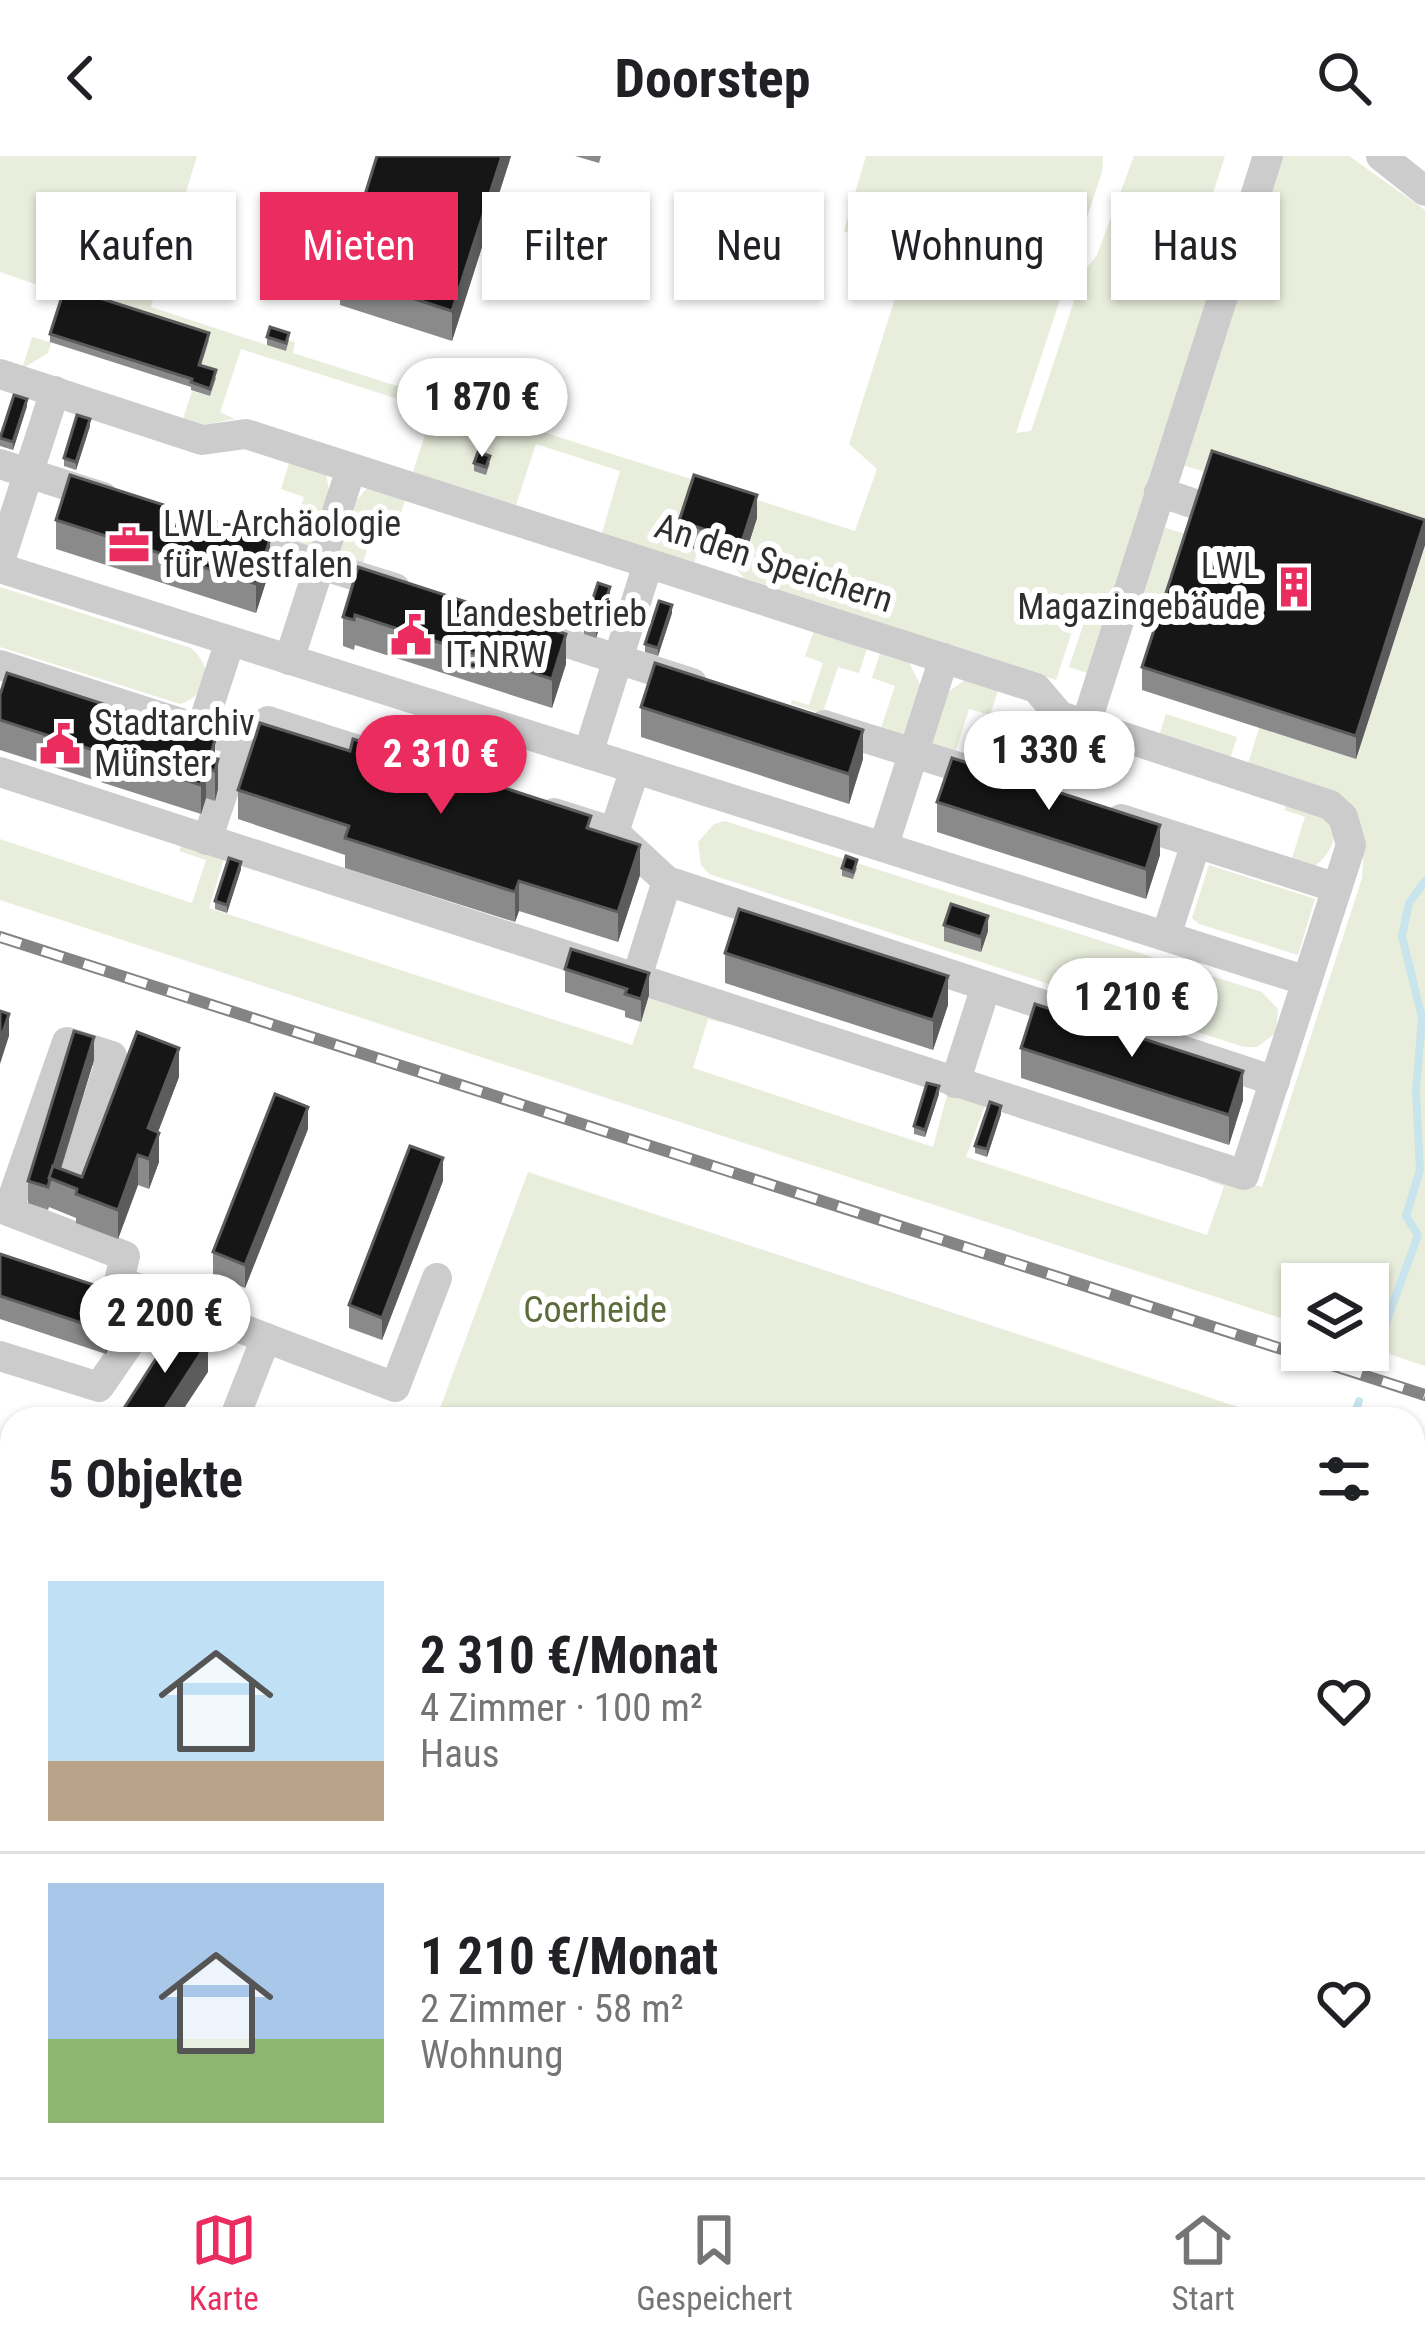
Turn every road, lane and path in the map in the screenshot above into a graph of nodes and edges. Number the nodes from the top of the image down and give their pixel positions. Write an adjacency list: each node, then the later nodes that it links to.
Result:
1 (1268, 156): 8 (street)
2 (1381, 156): 3 (street)
3 (1425, 190)
4 (0, 374): 5 (street, An den Speichern)
5 (55, 391): 6 (street); 7 (street, An den Speichern)
6 (14, 469): 10 (street); 13 (street)
7 (351, 469): 12 (street, An den Speichern); 14 (street)
8 (1159, 492): 9 (street); 24 (street)
9 (1202, 506)
10 (138, 508)
11 (197, 526): 14 (street)
12 (648, 563): 18 (street); 19 (street, An den Speichern)
13 (0, 565): 17 (street)
14 (320, 565): 15 (street); 20 (street)
15 (421, 596)
16 (496, 620): 18 (street)
17 (230, 641): 20 (street); 25 (street)
18 (618, 658): 22 (street); 28 (street)
19 (944, 658): 24 (street, An den Speichern); 27 (street)
20 (289, 660): 28 (street)
21 (0, 665): 25 (street)
22 (719, 691)
23 (795, 715): 27 (street)
24 (1086, 724): 40 (street, An den Speichern)
25 (201, 730): 26 (street)
26 (239, 742): 30 (street); 36 (street)
27 (914, 753): 32 (street); 38 (street)
28 (588, 754): 29 (street)
29 (635, 769): 35 (street); 38 (street)
30 (420, 770)
31 (0, 772): 36 (street, An den Speichern)
32 (1016, 786)
33 (529, 805): 35 (street)
34 (1091, 809): 37 (street)
35 (614, 832): 39 (street)
36 (208, 840): 42 (street, An den Speichern)
37 (1196, 843): 40 (street); 41 (street)
38 (884, 845): 41 (street)
39 (667, 881): 42 (street); 44 (street)
40 (1337, 888): 43 (street, An den Speichern)
41 (1166, 936): 43 (street)
42 (636, 980): 46 (street, An den Speichern)
43 (1307, 982): 45 (street, An den Speichern)
44 (986, 986): 45 (street); 46 (street)
45 (1275, 1081): 46 (street, An den Speichern)
46 (955, 1083)
47 (69, 1190): 49 (street)
48 (437, 1278): 50 (street)
49 (161, 1298): 50 (street); 51 (street)
50 (266, 1338): 52 (street)
51 (0, 1356)
52 (239, 1407)

